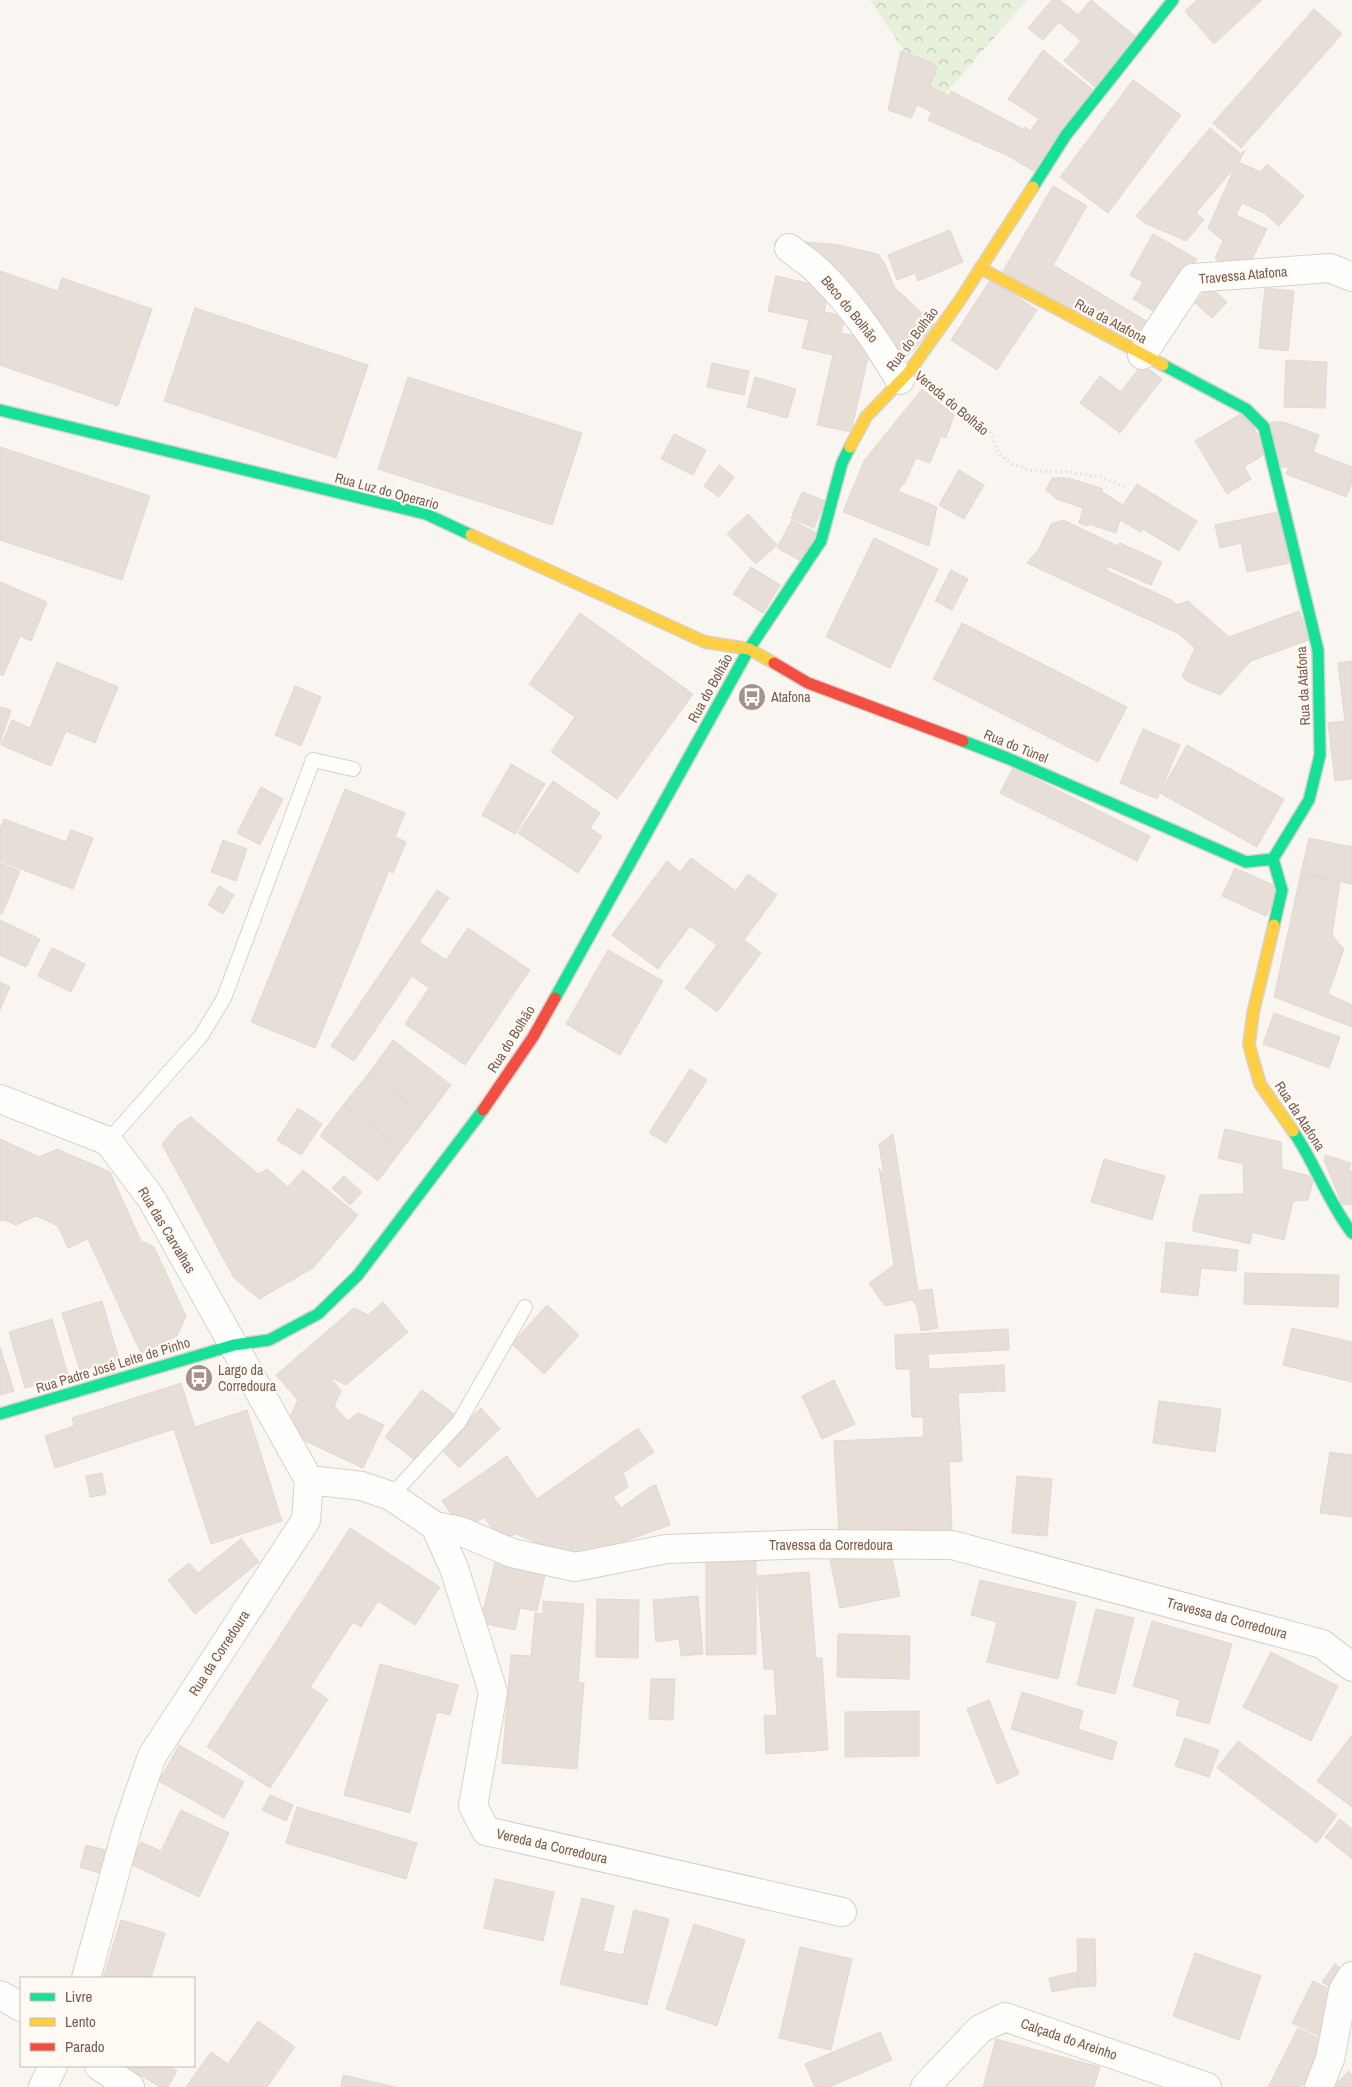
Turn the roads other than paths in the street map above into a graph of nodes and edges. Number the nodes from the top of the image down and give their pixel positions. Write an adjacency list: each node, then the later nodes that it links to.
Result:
1 (1173, 0): 3 (street, Rua do Bolhão)
2 (789, 248): 6 (street, Beco do Bolhão)
3 (980, 268): 5 (street, Rua da Atafona); 6 (street, Rua do Bolhão)
4 (1352, 277): 5 (street, Travessa Atafona)
5 (1142, 355): 10 (street, Rua da Atafona)
6 (905, 374): 8 (street, Rua do Bolhão)
7 (0, 410): 8 (street, Rua Luz do Operario)
8 (749, 650): 10 (street, Rua do Túnel); 15 (street, Rua do Bolhão)
9 (353, 769): 12 (lane)
10 (1273, 860): 13 (street, Rua da Atafona)
11 (0, 1099): 12 (street)
12 (108, 1141): 15 (street, Rua das Carvalhas)
13 (1352, 1233)
14 (525, 1307): 18 (lane)
15 (234, 1345): 16 (street, Rua Padre José Leite de Pinho); 17 (street)
16 (0, 1414)
17 (309, 1480): 18 (street, Travessa da Corredoura); 23 (street, Rua da Corredoura)
18 (391, 1496): 19 (street, Travessa da Corredoura)
19 (434, 1526): 20 (street, Travessa da Corredoura); 21 (street, Vereda da Corredoura)
20 (1352, 1668)
21 (842, 1912)
22 (1352, 1976): 32 (street)
23 (86, 1977)
24 (0, 1995): 25 (street)
25 (20, 2006)
26 (53, 2067): 28 (street)
27 (100, 2067): 29 (street)
28 (43, 2087)
29 (130, 2087)
30 (925, 2087): 31 (street, Calçada do Areinho)
31 (1206, 2087)
32 (1319, 2087)

